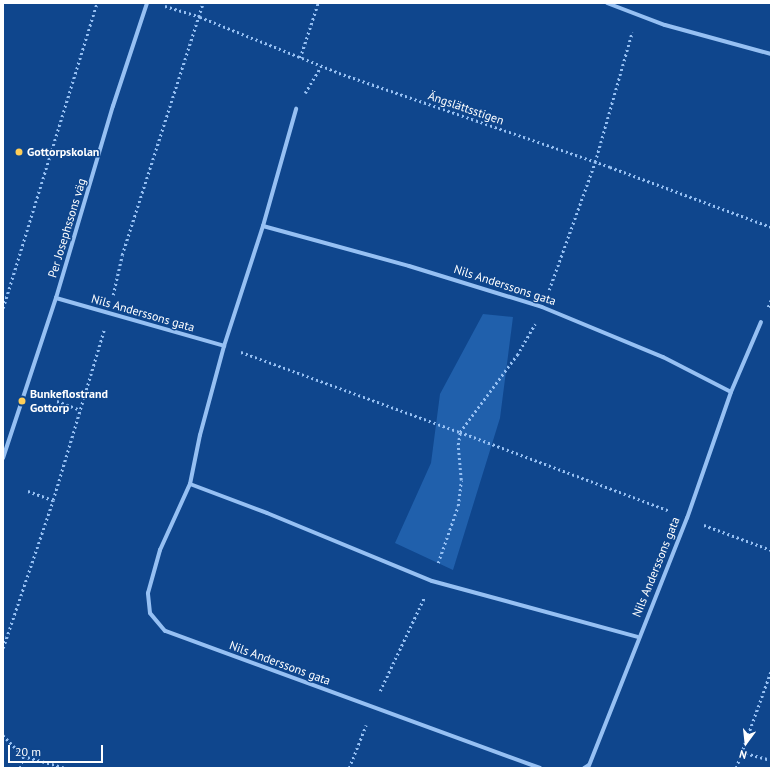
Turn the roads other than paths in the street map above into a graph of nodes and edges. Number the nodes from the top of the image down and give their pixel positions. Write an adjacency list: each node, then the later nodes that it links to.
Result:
1 (147, 3): 6 (street, Per Josephssons väg)
2 (607, 3): 3 (street)
3 (771, 54)
4 (296, 109): 5 (street, Nils Anderssons gata)
5 (263, 226): 8 (street, Nils Anderssons gata); 9 (street, Nils Anderssons gata)
6 (56, 298): 8 (street, Nils Anderssons gata); 10 (street, Per Josephssons väg)
7 (761, 322): 9 (street, Nils Anderssons gata)
8 (224, 346): 11 (street, Nils Anderssons gata)
9 (731, 392): 12 (street, Nils Anderssons gata)
10 (3, 458)
11 (190, 484): 12 (street, Nils Anderssons gata); 13 (street, Nils Anderssons gata)
12 (638, 637): 14 (street, Nils Anderssons gata)
13 (540, 768)
14 (584, 768)

